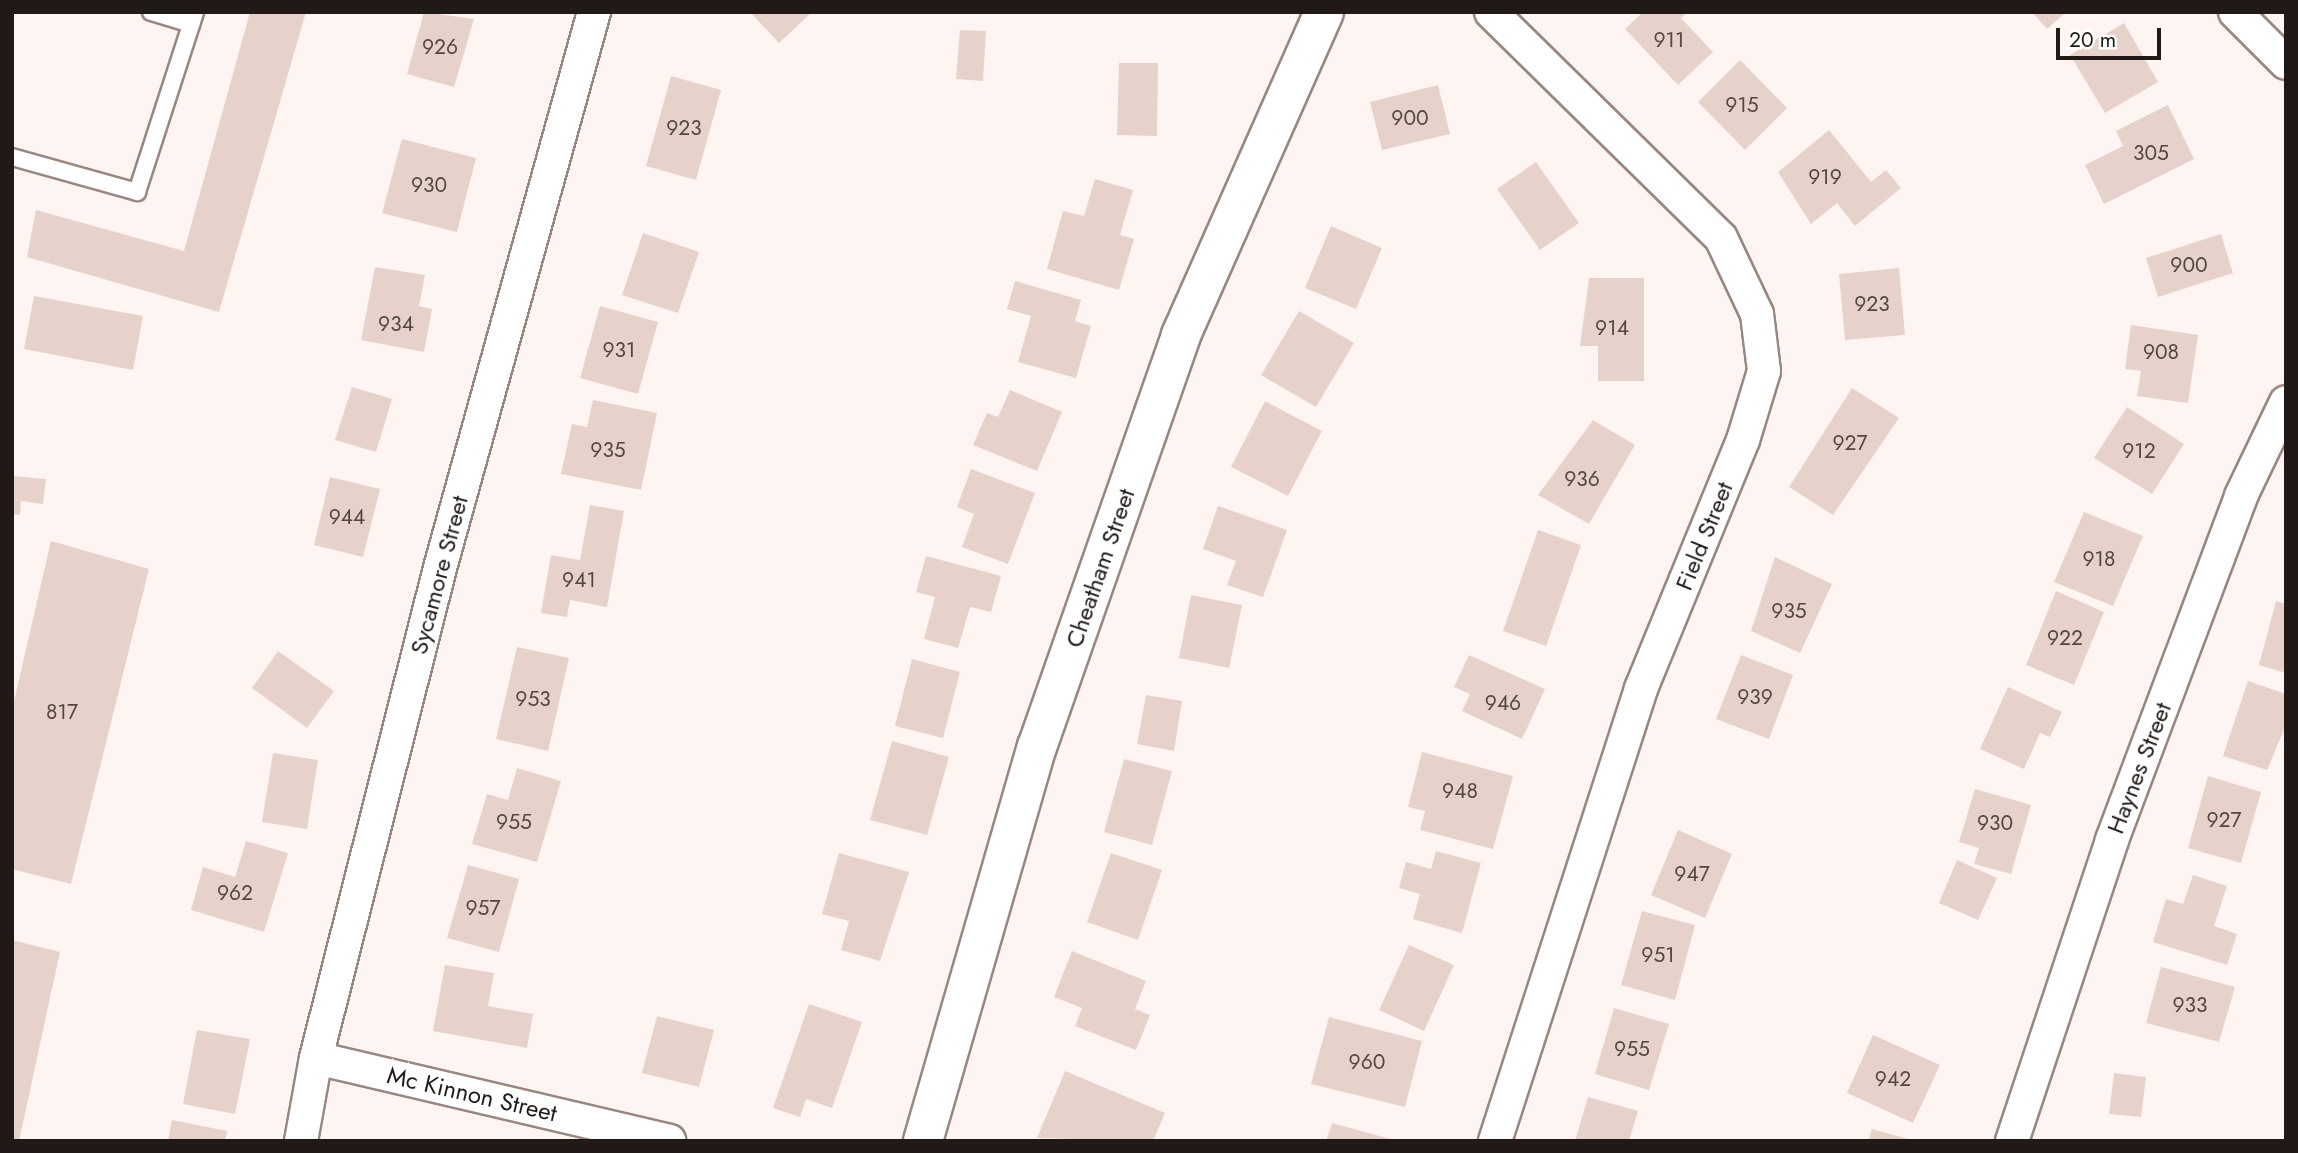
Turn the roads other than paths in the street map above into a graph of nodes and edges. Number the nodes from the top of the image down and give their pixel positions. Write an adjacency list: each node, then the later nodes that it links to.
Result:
1 (151, 12): 6 (lane)
2 (594, 12): 10 (street, Sycamore Street)
3 (1324, 12): 13 (street, Cheatham Street)
4 (1491, 12): 14 (street, Field Street)
5 (2235, 12): 7 (street)
6 (193, 18): 8 (lane)
7 (2286, 63)
8 (12, 157)
9 (2286, 402): 15 (street, Haynes Street)
10 (316, 1058): 11 (street, Sycamore Street); 12 (street, Mc Kinnon Street)
11 (301, 1141)
12 (669, 1141)
13 (923, 1141)
14 (1495, 1141)
15 (2012, 1141)

